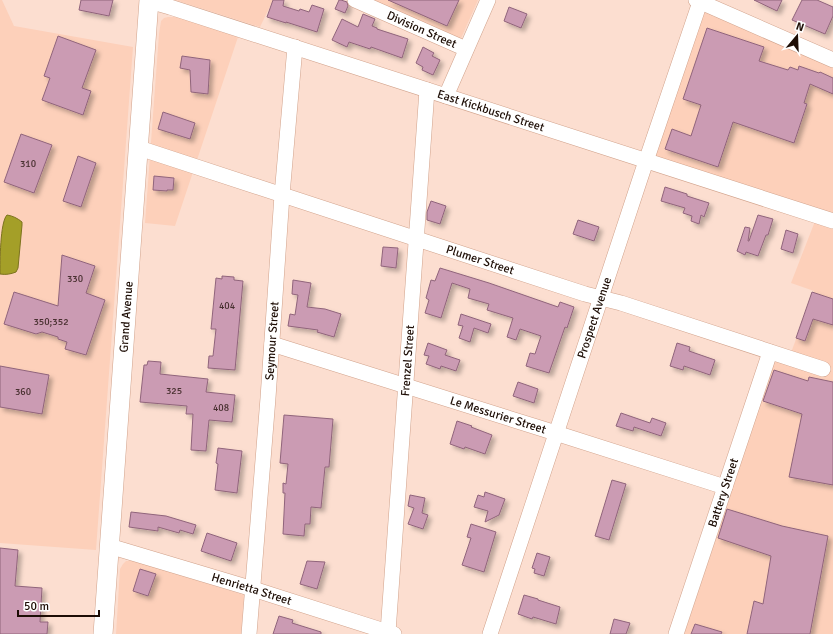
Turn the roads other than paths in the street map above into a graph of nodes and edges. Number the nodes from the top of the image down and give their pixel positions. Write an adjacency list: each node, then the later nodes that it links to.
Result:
1 (149, 0): 5 (street, East Kickbusch Street); 10 (main road, Grand Avenue)
2 (355, 0): 6 (street, Division Street)
3 (488, 0): 6 (street)
4 (698, 1): 7 (street); 11 (street, Prospect Avenue)
5 (295, 47): 8 (street, East Kickbusch Street); 12 (street, Seymour Street)
6 (466, 49): 9 (street)
7 (833, 60)
8 (427, 90): 9 (street, East Kickbusch Street); 14 (street, Frenzel Street)
9 (446, 96): 11 (street, East Kickbusch Street)
10 (138, 148): 12 (street, Plumer Street); 22 (main road, Grand Avenue)
11 (646, 160): 13 (street, East Kickbusch Street); 15 (street, Prospect Avenue)
12 (282, 195): 14 (street, Plumer Street); 16 (street, Seymour Street)
13 (833, 220)
14 (416, 239): 15 (street, Plumer Street); 19 (street, Frenzel Street)
15 (601, 298): 17 (street, Plumer Street); 20 (street, Prospect Avenue)
16 (272, 344): 19 (street, Le Messurier Street); 23 (street, Seymour Street)
17 (770, 352): 18 (street, Plumer Street); 21 (street, Battery Street)
18 (823, 369)
19 (406, 386): 20 (street, Le Messurier Street); 24 (street, Frenzel Street)
20 (557, 433): 21 (street, Le Messurier Street); 27 (street, Prospect Avenue)
21 (725, 488): 28 (street, Battery Street)
22 (109, 546): 23 (street, Henrietta Street); 25 (main road, Grand Avenue)
23 (253, 589): 24 (street, Henrietta Street); 26 (street, Seymour Street)
24 (391, 633)
25 (103, 634)
26 (250, 634)
27 (492, 634)
28 (676, 634)

